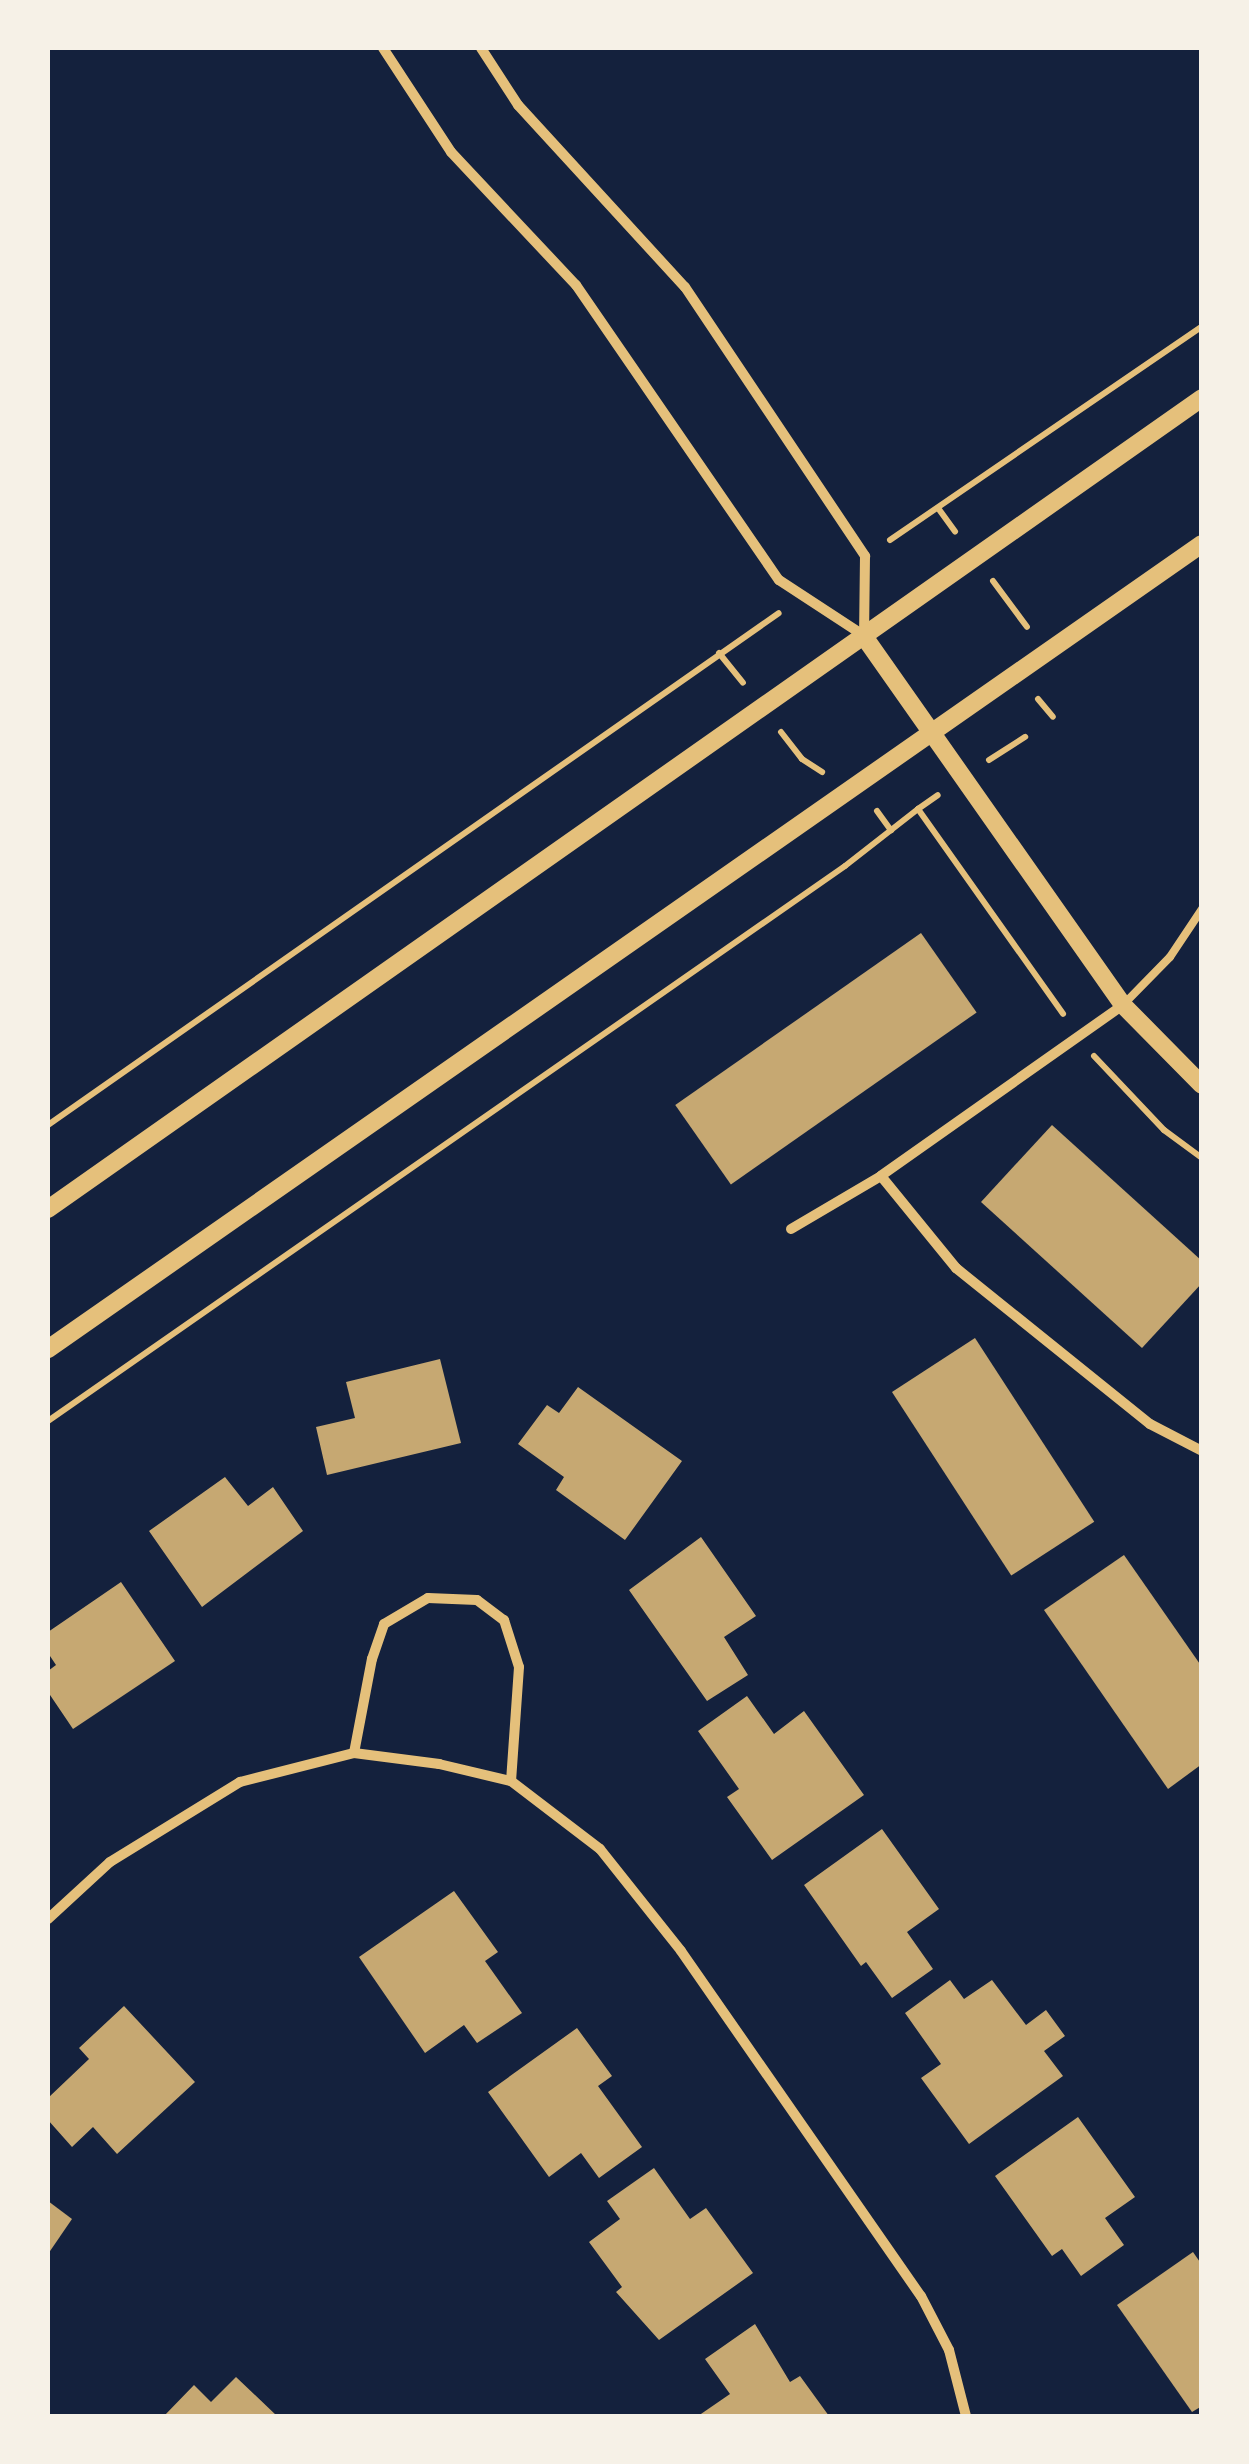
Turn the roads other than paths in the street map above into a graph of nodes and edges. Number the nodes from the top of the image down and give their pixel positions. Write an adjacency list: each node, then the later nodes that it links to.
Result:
1 (383, 48): 5 (street)
2 (481, 48): 5 (street)
3 (1202, 398): 5 (street)
4 (1202, 544): 6 (street)
5 (864, 636): 6 (street); 11 (street)
6 (932, 735): 8 (street); 13 (street)
7 (1202, 910): 8 (lane)
8 (1123, 1004): 9 (street); 10 (street)
9 (1202, 1085)
10 (882, 1176): 12 (street); 14 (street)
11 (48, 1210)
12 (791, 1230)
13 (48, 1349)
14 (1202, 1451)
15 (354, 1753): 16 (street); 16 (street); 17 (street)
16 (510, 1781): 18 (street)
17 (48, 1919)
18 (966, 2416)

